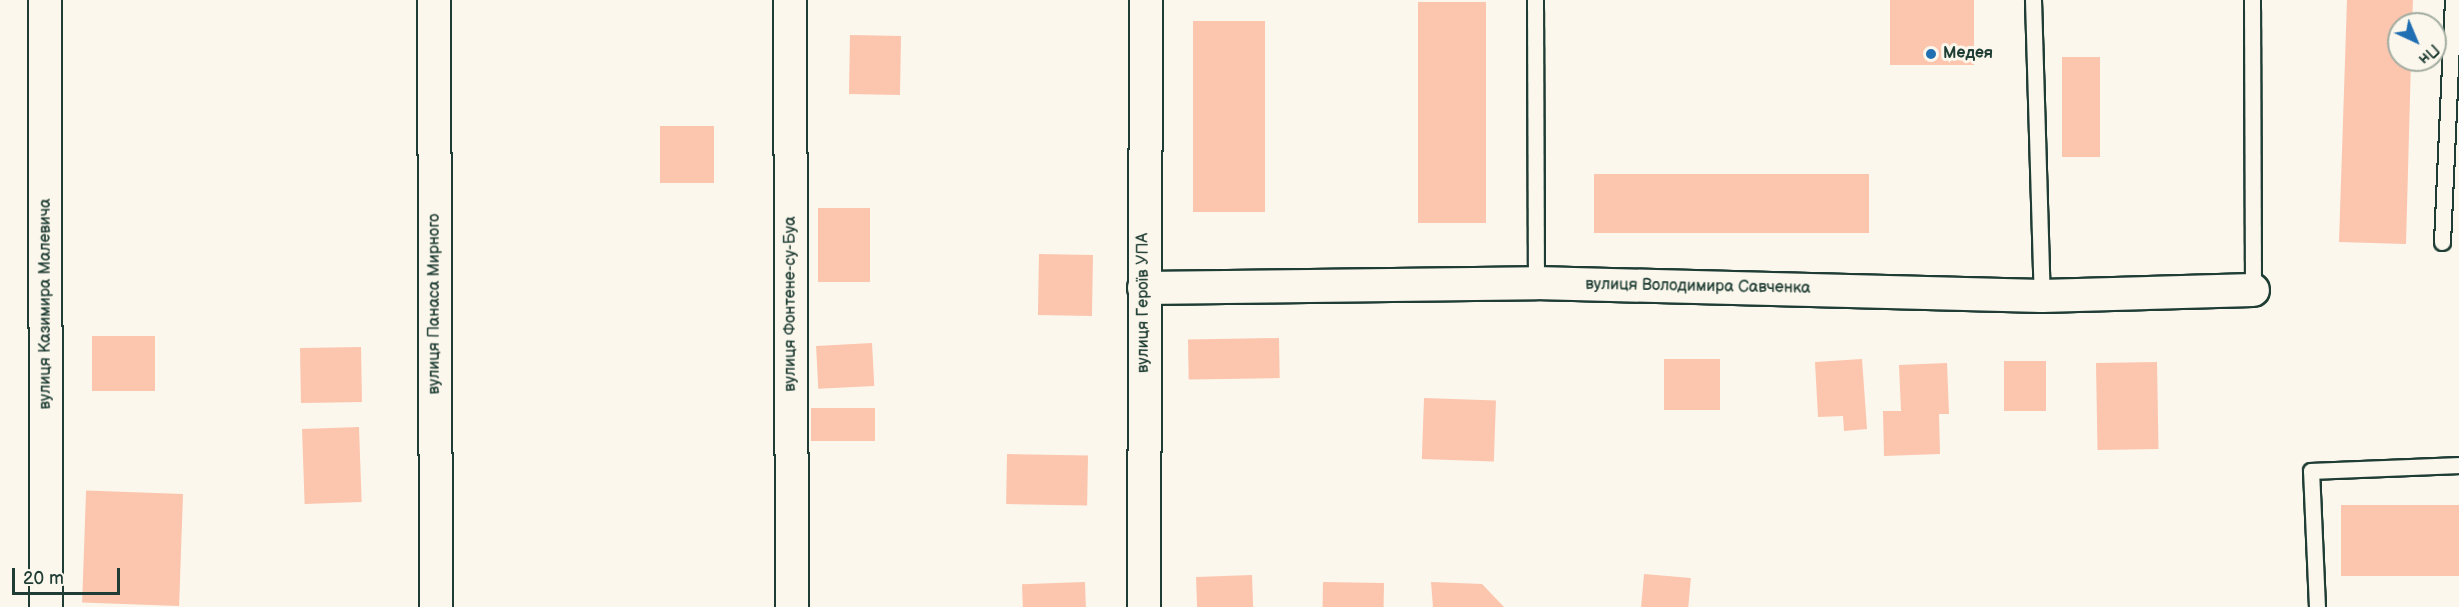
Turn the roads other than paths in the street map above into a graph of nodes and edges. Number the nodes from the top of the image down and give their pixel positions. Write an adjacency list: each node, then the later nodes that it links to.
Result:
1 (45, 0): 15 (street, вулиця Казимира Малевича)
2 (434, 0): 16 (street, вулиця Панаса Мирного)
3 (790, 0): 17 (street, вулиця Фонтене-су-Буа)
4 (1146, 0): 11 (street, вулиця Героїв УПА)
5 (1535, 0): 10 (lane)
6 (2033, 0): 13 (lane)
7 (2252, 0): 12 (lane)
8 (2453, 0): 9 (lane)
9 (2442, 242)
10 (1536, 283): 11 (street, вулиця Володимира Савченка); 13 (street, вулиця Володимира Савченка)
11 (1144, 288): 18 (street, вулиця Героїв УПА)
12 (2253, 290): 13 (street, вулиця Володимира Савченка)
13 (2042, 296)
14 (2459, 465): 19 (lane)
15 (46, 607)
16 (436, 607)
17 (792, 607)
18 (1144, 607)
19 (2317, 607)

